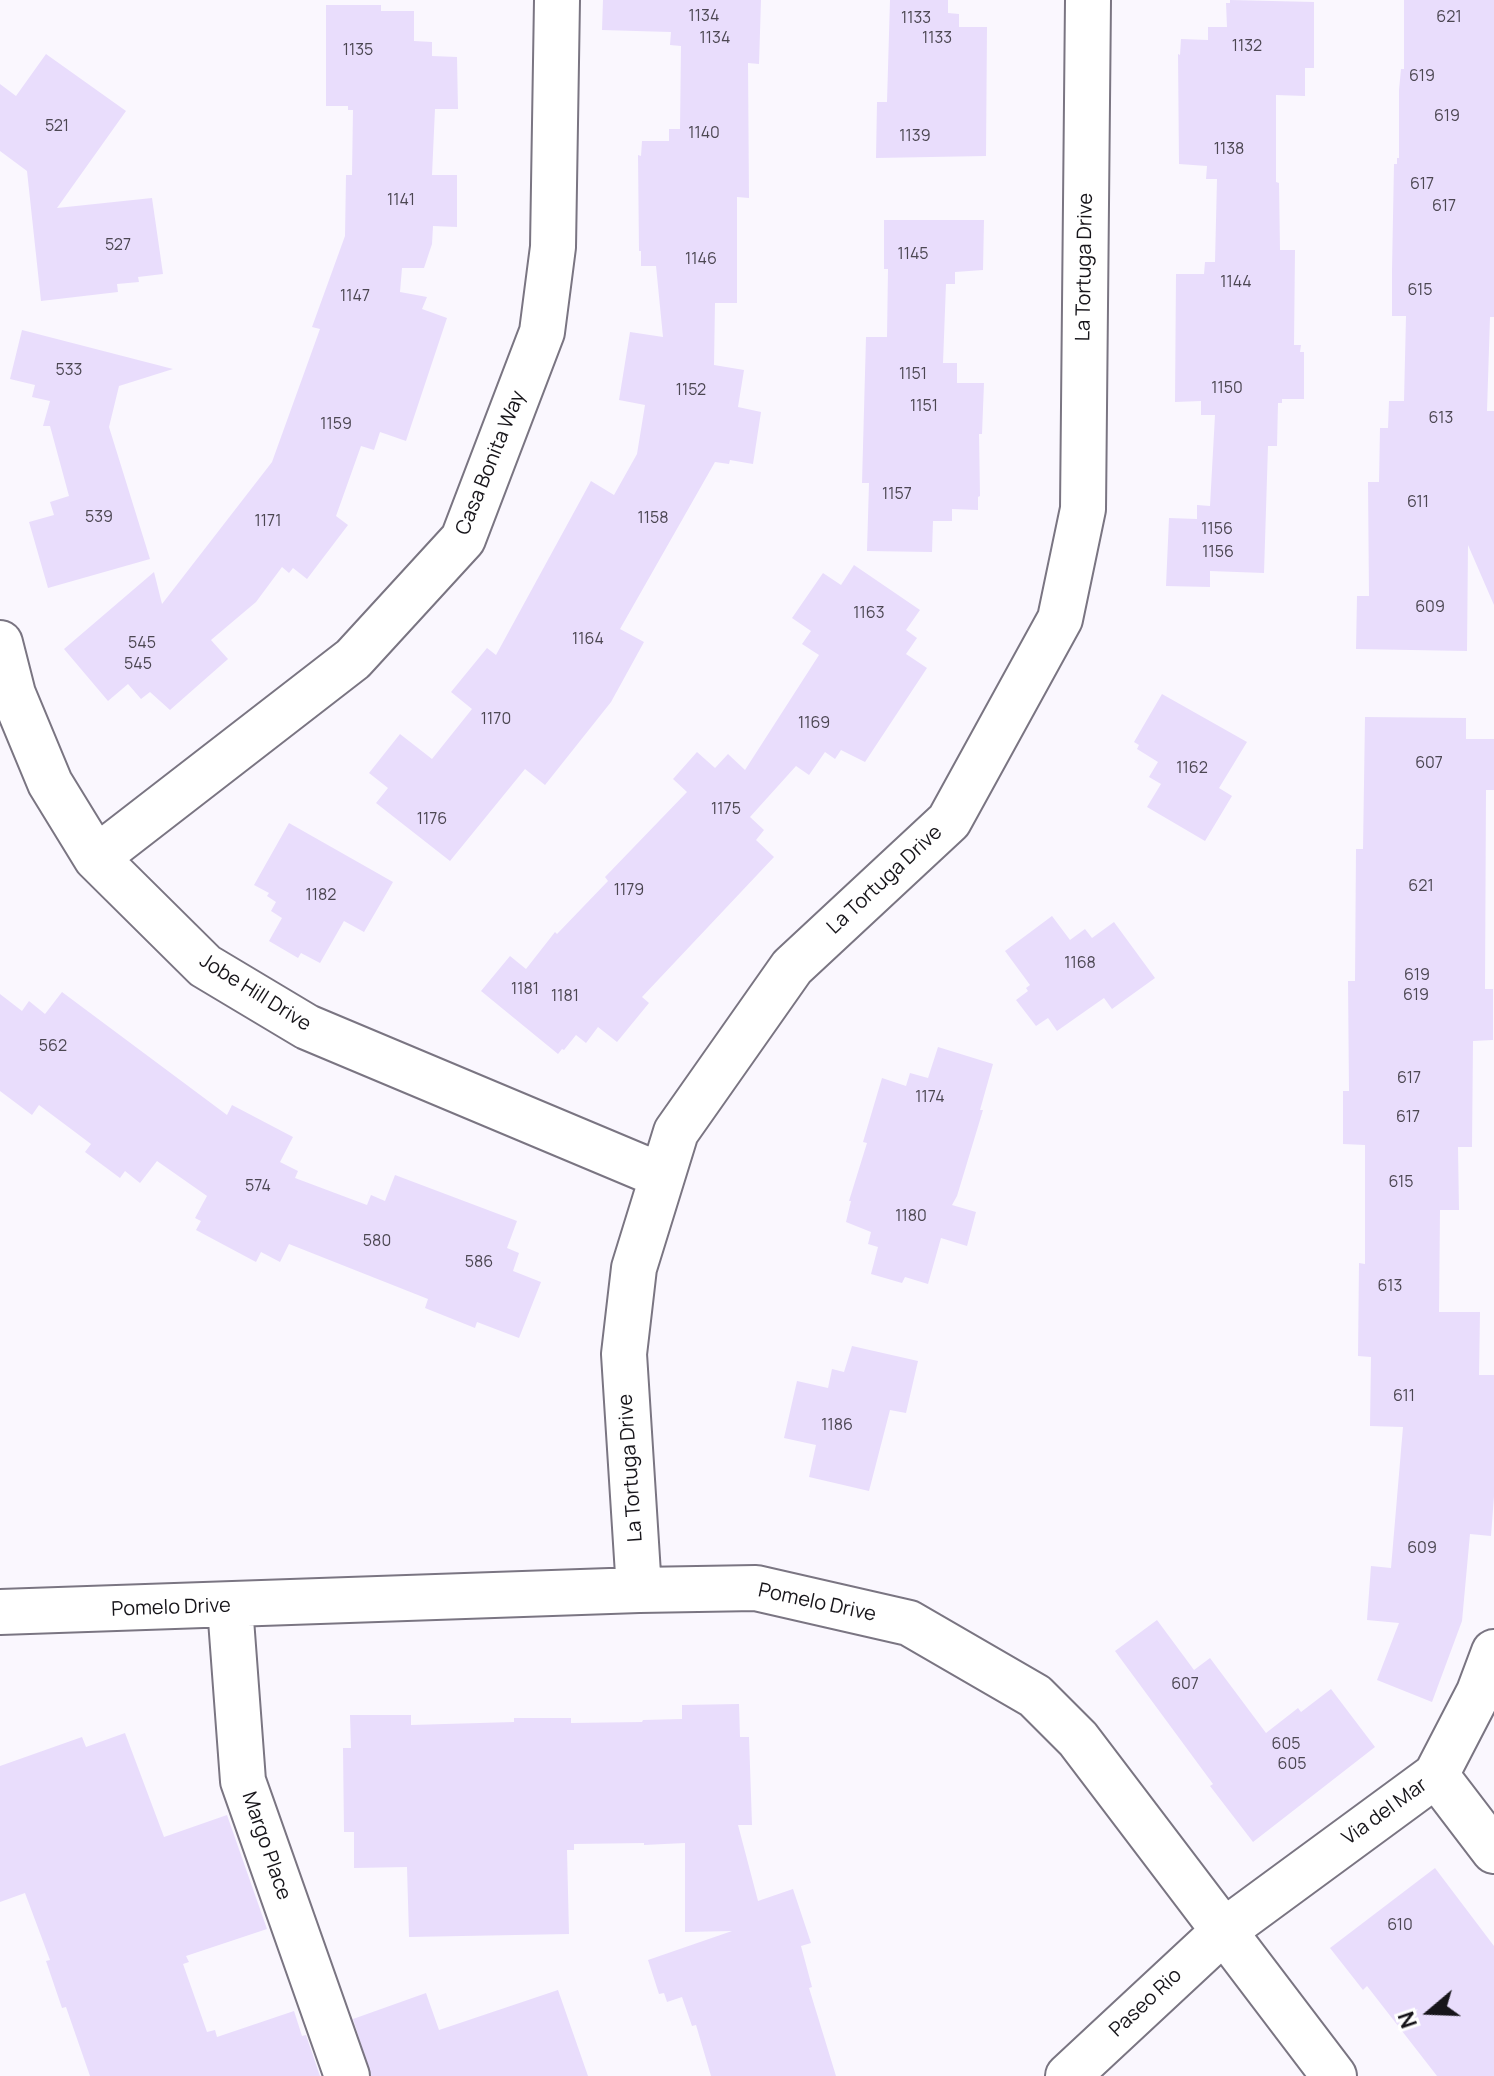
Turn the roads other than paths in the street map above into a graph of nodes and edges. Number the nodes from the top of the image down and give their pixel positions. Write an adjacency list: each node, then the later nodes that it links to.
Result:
1 (557, 0): 4 (street, Casa Bonita Way)
2 (1088, 0): 5 (street, La Tortuga Drive)
3 (0, 643): 4 (street, Jobe Hill Drive)
4 (96, 858): 5 (street, Jobe Hill Drive)
5 (662, 1176): 6 (street, La Tortuga Drive)
6 (639, 1590): 7 (street, Pomelo Drive); 12 (street, Pomelo Drive)
7 (230, 1606): 8 (street, Pomelo Drive); 13 (street, Margo Place)
8 (0, 1612)
9 (1494, 1652): 10 (street, Via del Mar)
10 (1436, 1775): 11 (street); 12 (street, Via del Mar)
11 (1494, 1851)
12 (1225, 1930): 14 (street, Paseo Rio); 15 (street, Pomelo Drive)
13 (347, 2076)
14 (1068, 2076)
15 (1334, 2076)

